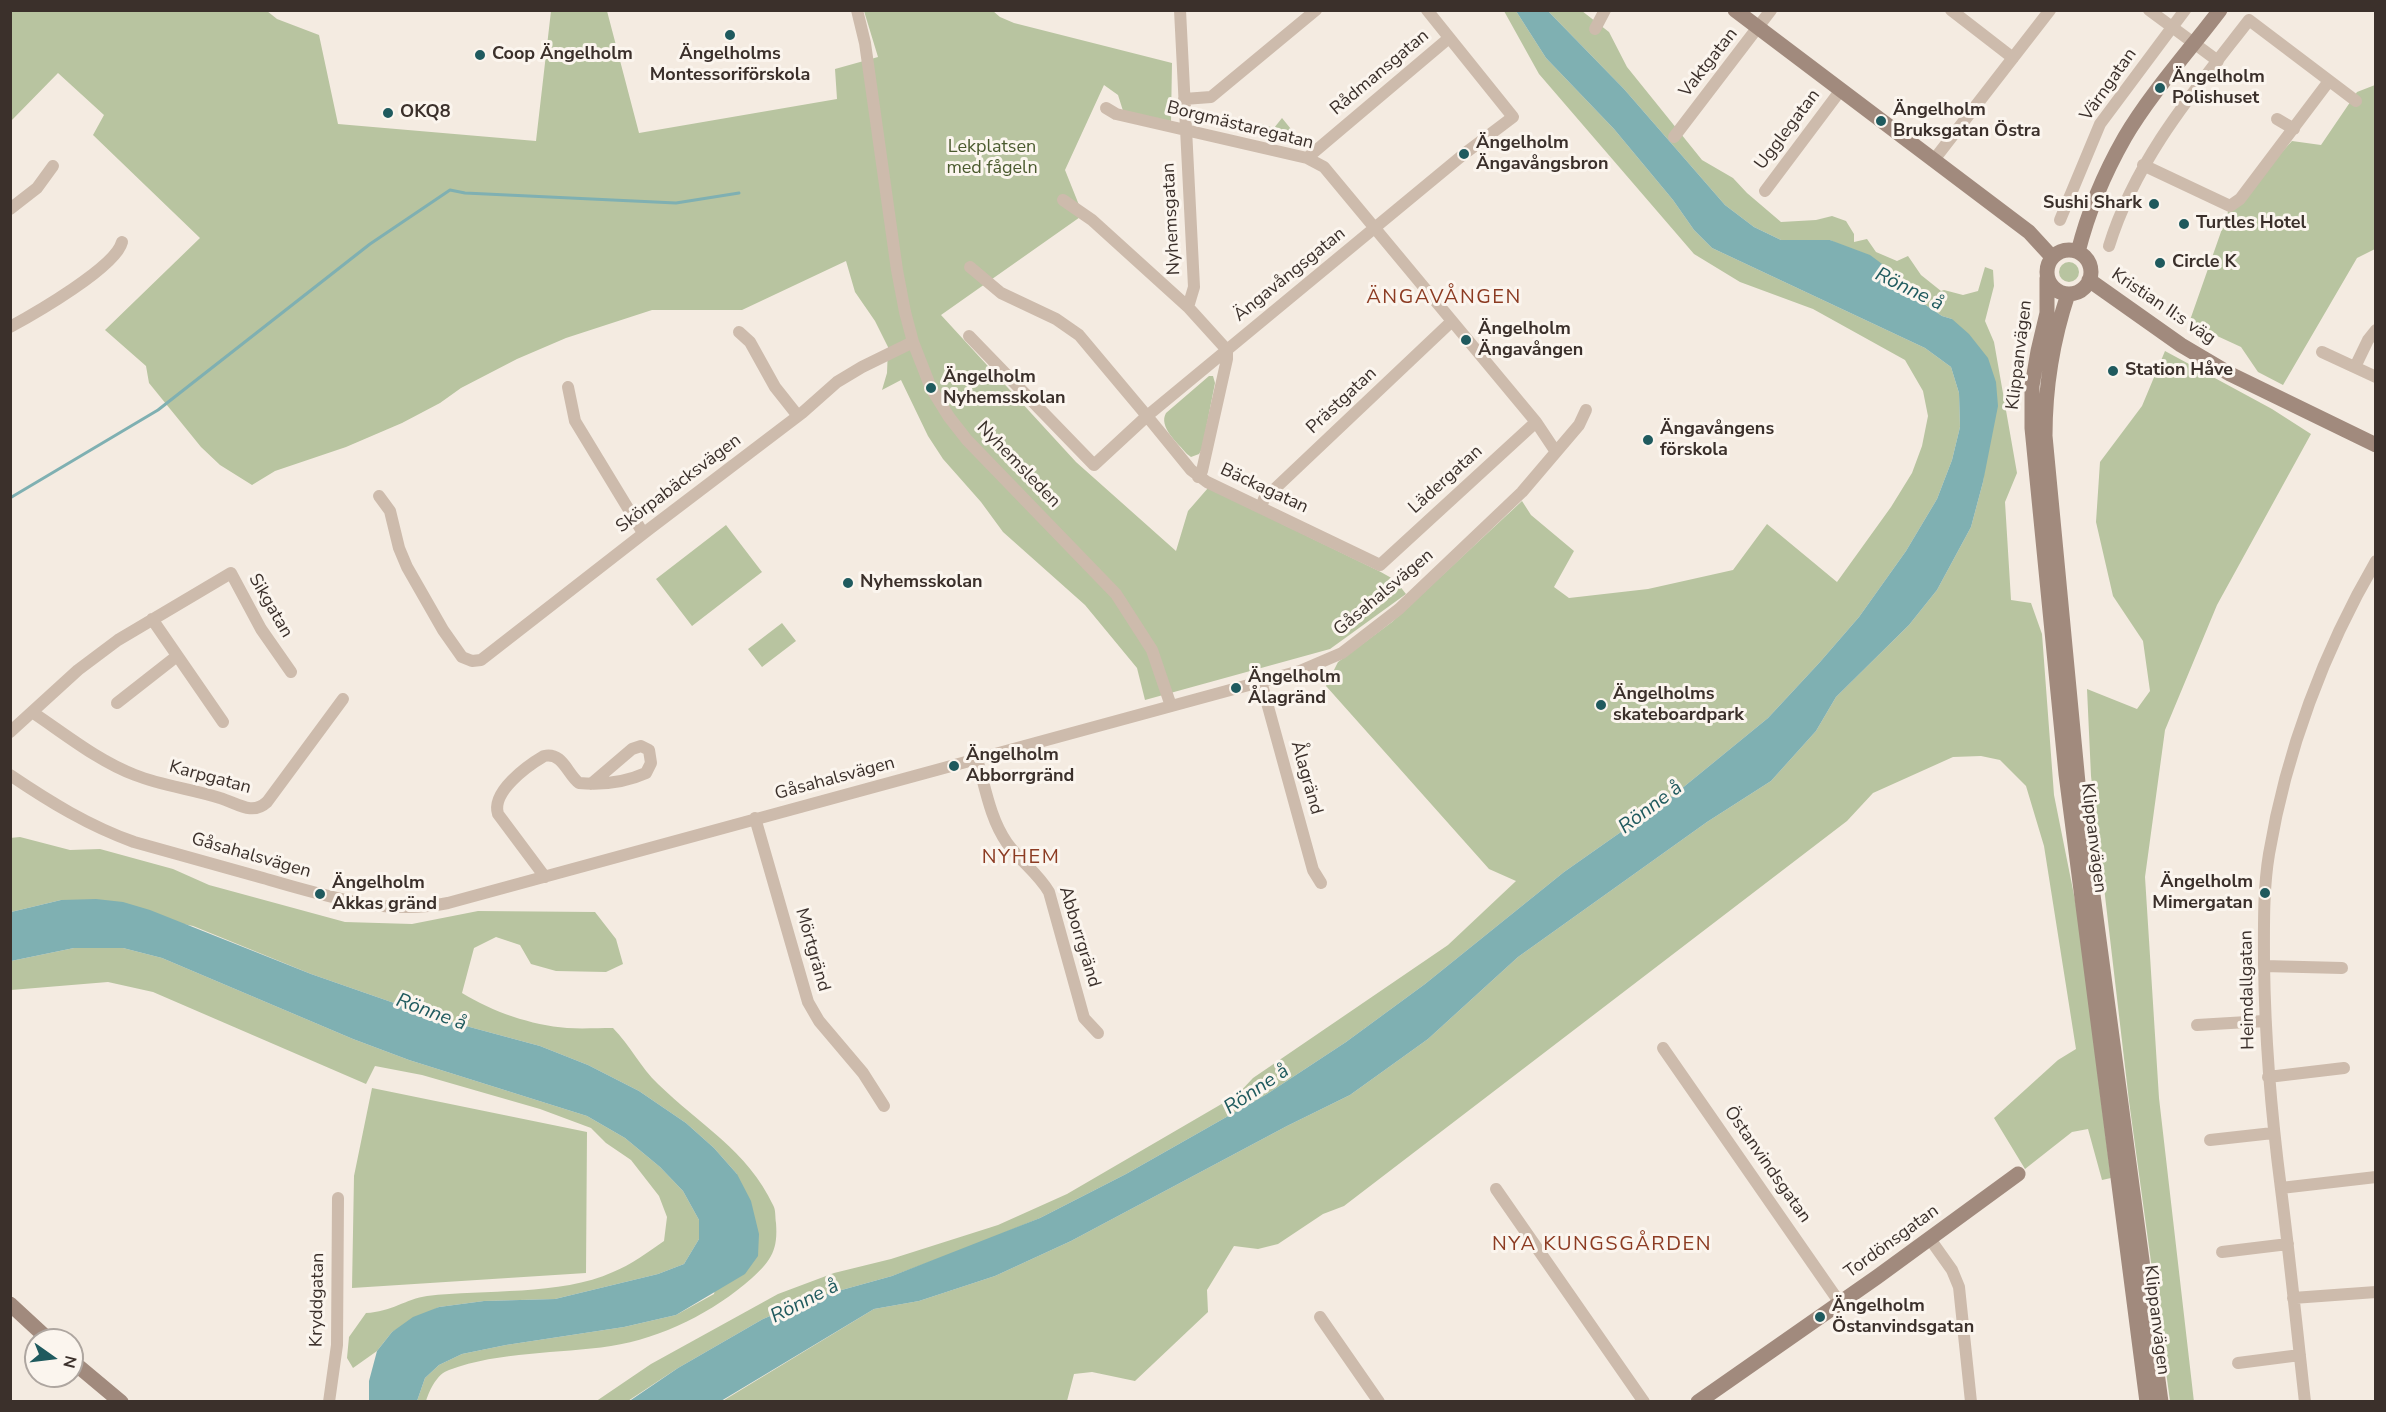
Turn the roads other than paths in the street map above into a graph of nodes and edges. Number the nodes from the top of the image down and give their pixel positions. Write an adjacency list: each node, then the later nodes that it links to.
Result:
1 (857, 10): 52 (street, Nyhemsleden)
2 (1180, 10): 22 (street, Nyhemsgatan)
3 (1316, 10): 22 (street)
4 (1427, 10): 16 (street)
5 (1605, 10): 15 (street)
6 (1735, 10): 13 (main road)
7 (1771, 10): 13 (street, Vaktgatan)
8 (1951, 10): 18 (street)
9 (2050, 10): 18 (street)
10 (2149, 10): 14 (street)
11 (2185, 10): 14 (street, Värngatan)
12 (2220, 10): 17 (main road)
13 (1758, 28): 21 (main road); 28 (street, Vaktgatan)
14 (2172, 28): 17 (street); 36 (street, Värngatan)
15 (1595, 29)
16 (1449, 38): 29 (street, Rådmansgatan); 37 (street, Ängavångsgatan)
17 (2194, 44): 19 (street); 40 (main road)
18 (2013, 58): 30 (street)
19 (2217, 61): 20 (street); 31 (street)
20 (2329, 81): 23 (street); 26 (street)
21 (1840, 91): 30 (main road); 33 (street, Ugglegatan)
22 (1184, 99): 27 (street, Nyhemsgatan)
23 (2356, 101)
24 (1106, 108): 27 (street, Borgmästaregatan)
25 (2277, 119): 26 (street)
26 (2294, 129): 31 (street)
27 (1185, 131): 29 (street, Borgmästaregatan); 46 (street, Nyhemsgatan)
28 (1674, 137)
29 (1307, 158): 37 (street, Borgmästaregatan)
30 (1933, 161): 41 (main road)
31 (2143, 165): 39 (street)
32 (53, 166): 35 (street)
33 (1765, 190)
34 (1062, 200): 46 (street)
35 (10, 208)
36 (2060, 220)
37 (1374, 230): 47 (street, Borgmästaregatan); 53 (street, Ängavångsgatan)
38 (122, 242): 48 (street)
39 (2109, 246)
40 (2078, 252): 41 (main road); 44 (main road)
41 (2052, 257): 43 (main road, Klippanvägen)
42 (970, 267): 60 (street, Bäckagatan)
43 (2048, 278): 45 (main road, Klippanvägen); 122 (main road, Klippanvägen)
44 (2090, 280): 45 (main road); 62 (main road, Kristian II:s väg)
45 (2068, 294): 123 (main road, Klippanvägen)
46 (1188, 307): 53 (street)
47 (1451, 322): 61 (street, Borgmästaregatan); 66 (street, Prästgatan)
48 (10, 327)
49 (2376, 330): 55 (street)
50 (739, 332): 59 (street)
51 (969, 336): 60 (street, Ängavångsgatan)
52 (913, 342): 59 (street, Skörpabäcksvägen); 76 (street, Nyhemsleden)
53 (1227, 350): 60 (street, Ängavångsgatan); 64 (street)
54 (2322, 352): 55 (street)
55 (2355, 367): 56 (street)
56 (2376, 377)
57 (568, 387): 67 (street)
58 (1586, 410): 63 (street, Gåsahalsvägen)
59 (798, 417): 67 (street, Skörpabäcksvägen)
60 (1149, 419): 64 (street, Bäckagatan)
61 (1536, 422): 63 (street, Borgmästaregatan); 69 (street, Lädergatan)
62 (2376, 445)
63 (1556, 452): 73 (street, Gåsahalsvägen)
64 (1198, 477): 66 (street, Bäckagatan)
65 (379, 496): 67 (street, Skörpabäcksvägen)
66 (1261, 507): 69 (street, Bäckagatan)
67 (643, 533)
68 (2376, 561): 88 (street, Heimdallgatan)
69 (1380, 565)
70 (152, 619): 71 (street); 72 (street, Sikgatan); 77 (street, Sikgatan)
71 (177, 656): 75 (street); 78 (street)
72 (291, 672)
73 (1261, 681): 76 (street, Gåsahalsvägen); 87 (street, Ålagränd)
74 (343, 699): 77 (street, Karpgatan)
75 (117, 703)
76 (1171, 706): 81 (street, Gåsahalsvägen)
77 (32, 712): 79 (street, Sikgatan)
78 (223, 722)
79 (10, 732)
80 (544, 744): 82 (street)
81 (977, 759): 85 (street, Gåsahalsvägen); 92 (street, Abborrgränd)
82 (537, 761): 84 (street); 86 (street)
83 (10, 775): 86 (street, Gåsahalsvägen)
84 (591, 784): 84 (street)
85 (755, 818): 86 (street, Gåsahalsvägen); 96 (street, Mörtgränd)
86 (545, 878)
87 (1321, 883)
88 (2264, 966): 89 (street); 90 (street, Heimdallgatan)
89 (2342, 968)
90 (2264, 1021): 91 (street); 95 (street, Heimdallgatan)
91 (2197, 1025)
92 (1098, 1033)
93 (1663, 1048): 109 (street, Östanvindsgatan)
94 (2343, 1068): 95 (street)
95 (2268, 1077): 97 (street, Heimdallgatan)
96 (884, 1106)
97 (2273, 1133): 98 (street); 101 (street, Heimdallgatan)
98 (2210, 1140)
99 (2018, 1174): 104 (main road, Tordönsgatan)
100 (2376, 1177): 101 (street)
101 (2281, 1188): 105 (street, Heimdallgatan)
102 (1496, 1190): 119 (street)
103 (338, 1198): 117 (street, Kryddgatan)
104 (1930, 1239): 109 (main road, Tordönsgatan); 121 (street)
105 (2288, 1244): 106 (street); 108 (street, Heimdallgatan)
106 (2222, 1252)
107 (2376, 1292): 108 (street)
108 (2294, 1298): 113 (street, Heimdallgatan)
109 (1840, 1303): 120 (main road, Tordönsgatan)
110 (10, 1304): 112 (main road)
111 (1320, 1317): 118 (street)
112 (36, 1328)
113 (2300, 1355): 114 (street); 124 (street, Heimdallgatan)
114 (2238, 1363)
115 (84, 1371): 116 (main road)
116 (121, 1401)
117 (329, 1401)
118 (1379, 1401)
119 (1644, 1401)
120 (1698, 1401)
121 (1971, 1401)
122 (2147, 1401)
123 (2161, 1401)
124 (2305, 1401)

